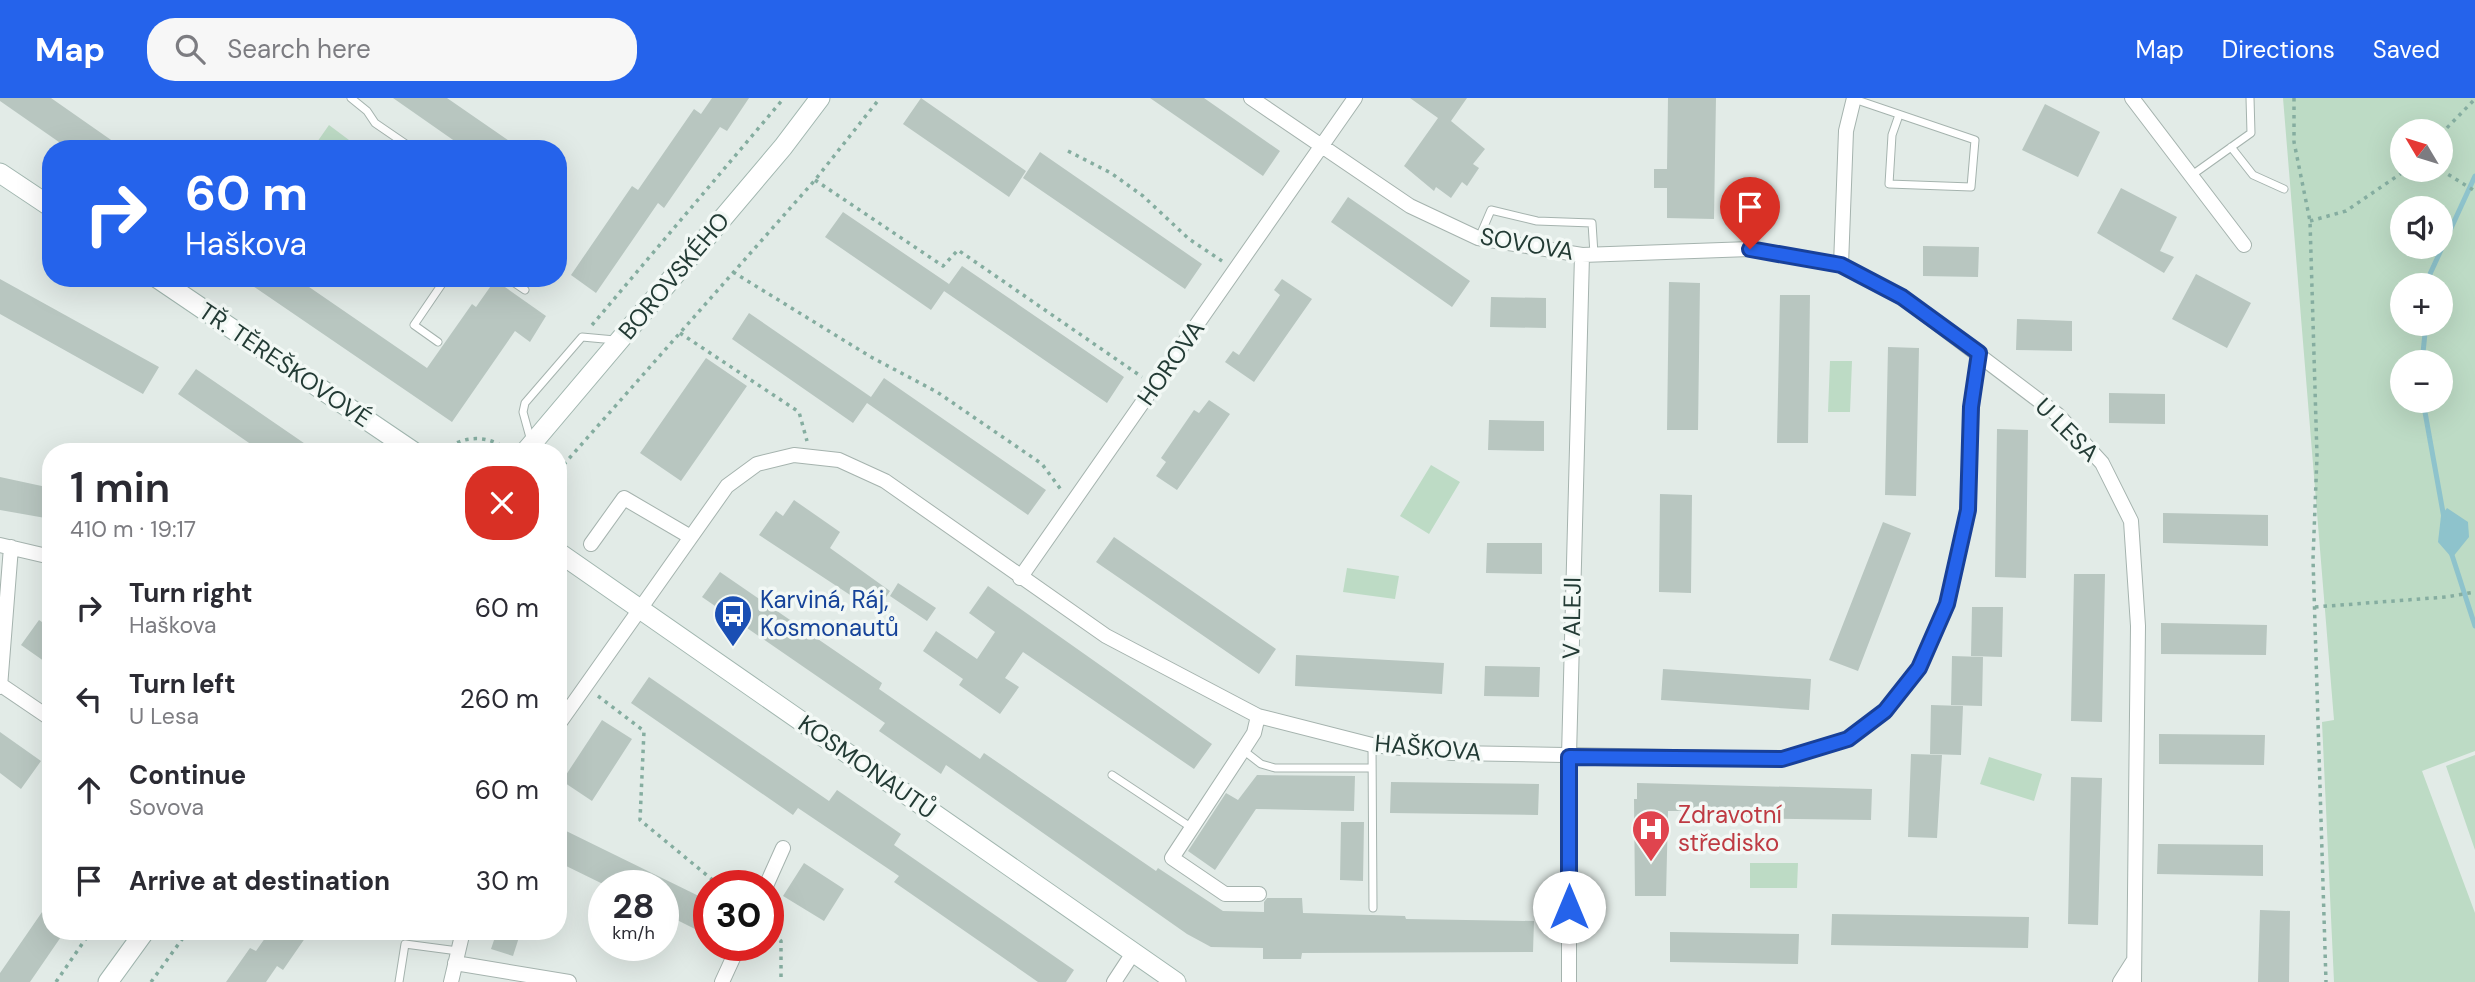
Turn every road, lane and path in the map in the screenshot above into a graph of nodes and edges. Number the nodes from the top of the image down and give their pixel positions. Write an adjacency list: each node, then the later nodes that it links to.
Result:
1 (351, 98): 14 (lane)
2 (784, 98): 38 (path)
3 (820, 98): 39 (street, BOROVSKÉHO)
4 (880, 98): 21 (path)
5 (1251, 98): 15 (street, SOVOVA)
6 (1355, 98): 15 (street, HOROVA)
7 (2132, 98): 19 (street)
8 (2250, 98): 16 (lane)
9 (2294, 98): 26 (path)
10 (1854, 99): 12 (lane); 30 (street)
11 (2475, 99): 13 (path)
12 (1899, 115): 12 (lane)
13 (2454, 121)
14 (400, 140)
15 (1322, 147): 27 (street, SOVOVA); 31 (street, HOROVA)
16 (2231, 147): 19 (lane); 23 (lane)
17 (1068, 151): 31 (path)
18 (0, 173): 25 (street)
19 (2191, 176): 28 (street)
20 (2454, 179): 24 (path)
21 (815, 180): 32 (path); 42 (path)
22 (2390, 181): 26 (path)
23 (2284, 189)
24 (2475, 191)
25 (42, 201)
26 (2310, 221): 58 (path)
27 (1478, 238): 29 (street, SOVOVA); 29 (lane)
28 (2244, 245)
29 (1588, 254): 30 (street, SOVOVA); 67 (street, V ALEJI)
30 (1841, 265): 41 (street, U LESA)
31 (1235, 270): 42 (street, HOROVA)
32 (733, 272): 37 (path); 50 (path)
33 (170, 287): 43 (street, TŘ. TĚREŠKOVOVÉ)
34 (440, 287): 40 (lane)
35 (520, 287): 36 (lane)
36 (525, 290)
37 (680, 333): 48 (path); 49 (path)
38 (582, 337): 39 (lane); 46 (lane)
39 (619, 341): 47 (street, BOROVSKÉHO)
40 (438, 342)
41 (1979, 353): 67 (street, HAŠKOVA); 82 (street, U LESA)
42 (1155, 386): 50 (street, HOROVA)
43 (401, 443)
44 (453, 443): 45 (path)
45 (498, 443)
46 (528, 443)
47 (533, 443)
48 (812, 457): 51 (street, HAŠKOVA); 56 (street, HAŠKOVA)
49 (567, 461)
50 (1073, 503): 56 (street, HOROVA)
51 (689, 536): 52 (street); 59 (street, HAŠKOVA)
52 (591, 544)
53 (6, 546): 54 (street); 60 (street)
54 (42, 555)
55 (567, 558): 59 (street, KOSMONAUTŮ)
56 (1020, 578): 64 (street, HAŠKOVA)
57 (2475, 592): 58 (path)
58 (2315, 607): 98 (path)
59 (640, 608): 61 (street, HAŠKOVA); 80 (street, KOSMONAUTŮ)
60 (1, 686): 63 (street)
61 (585, 687): 62 (street, HAŠKOVA); 72 (path)
62 (567, 712)
63 (42, 713)
64 (1258, 716): 65 (street, HAŠKOVA); 66 (street)
65 (1372, 745): 67 (street, HAŠKOVA); 68 (lane)
66 (1243, 750): 68 (lane); 70 (street)
67 (1569, 757): 95 (street, V ALEJI)
68 (1372, 768): 75 (lane)
69 (1112, 775): 70 (lane)
70 (1192, 828): 74 (street)
71 (783, 848): 73 (street)
72 (701, 870)
73 (773, 870)
74 (1259, 894)
75 (1373, 908)
76 (85, 940): 85 (path)
77 (138, 940): 86 (street)
78 (181, 940): 87 (path)
79 (461, 940): 81 (street)
80 (1133, 953): 93 (street); 94 (street, KOSMONAUTŮ)
81 (456, 957): 88 (lane); 89 (street); 90 (street)
82 (2134, 959): 96 (street); 97 (street, U LESA)
83 (732, 961): 91 (street)
84 (781, 961): 92 (path)
85 (56, 982)
86 (108, 982)
87 (151, 982)
88 (399, 982)
89 (451, 982)
90 (569, 982)
91 (722, 982)
92 (781, 982)
93 (1114, 982)
94 (1176, 982)
95 (1569, 982)
96 (2120, 982)
97 (2134, 982)
98 (2326, 982)

